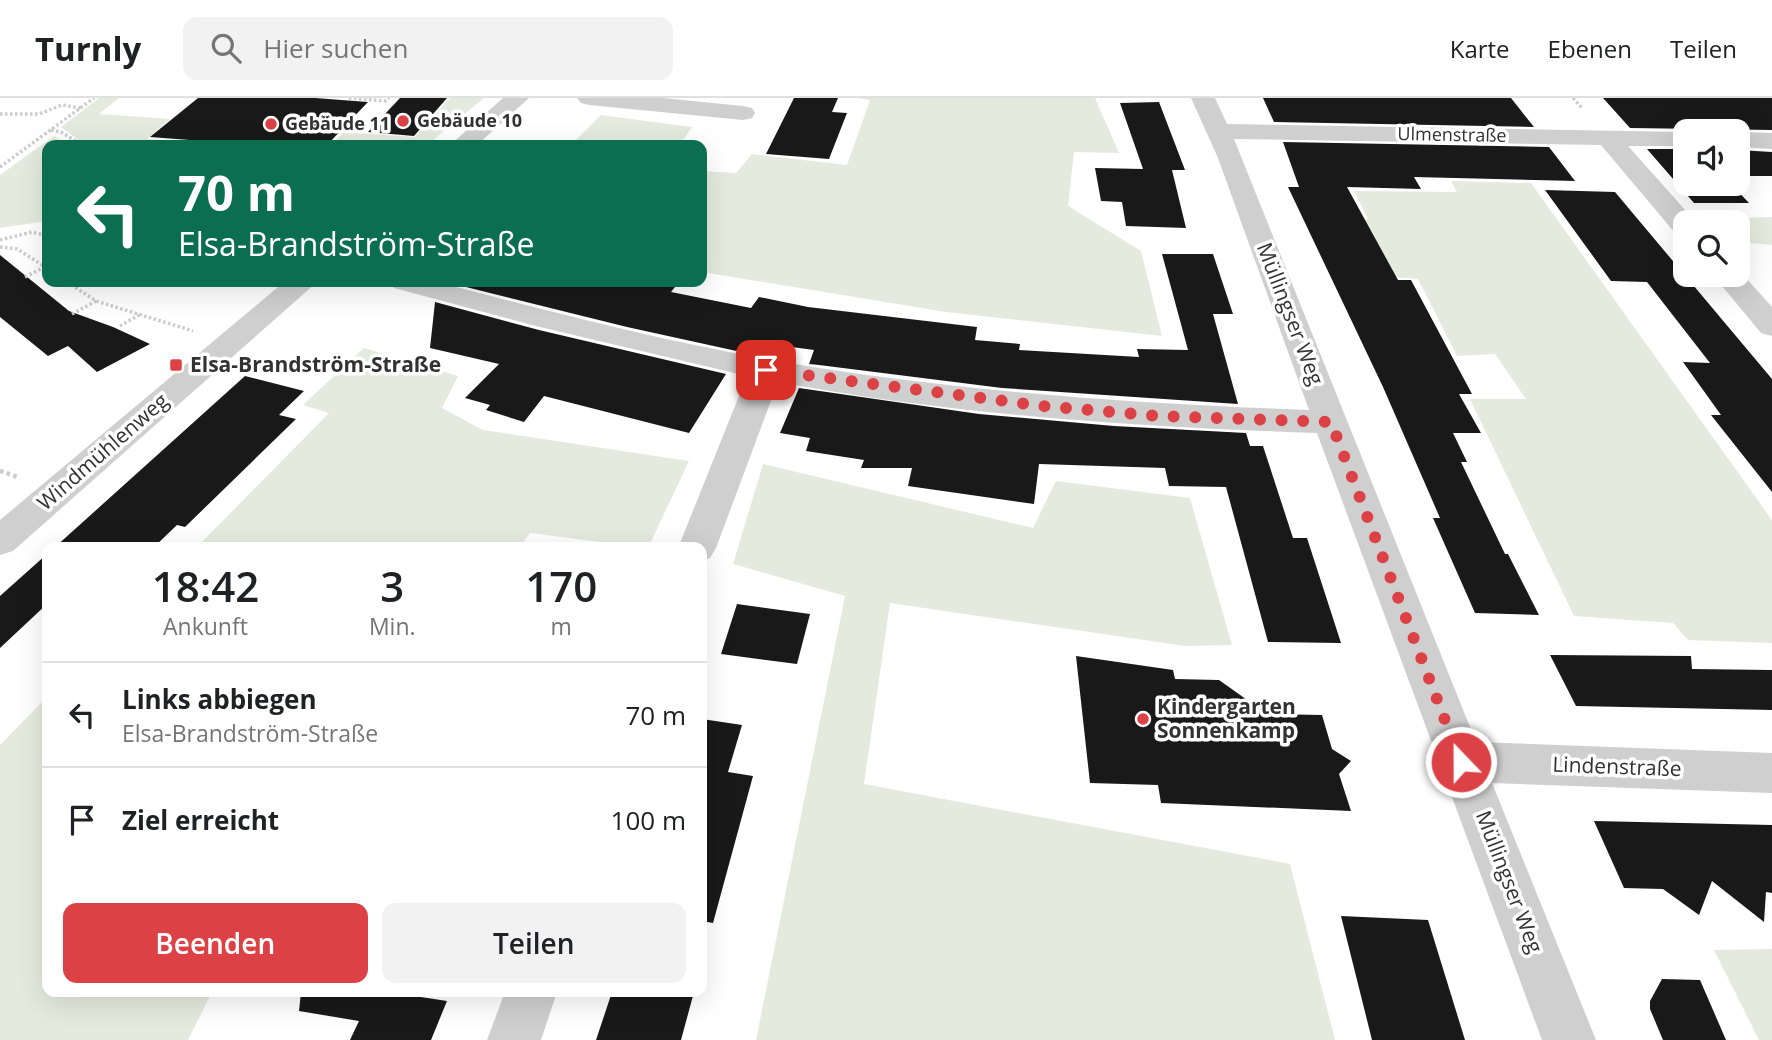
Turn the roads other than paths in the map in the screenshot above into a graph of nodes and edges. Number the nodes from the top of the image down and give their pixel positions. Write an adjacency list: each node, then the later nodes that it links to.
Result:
1 (517, 98): 8 (street)
2 (589, 98): 4 (street)
3 (1203, 98): 5 (street, Müllingser Weg)
4 (743, 113)
5 (1218, 131): 6 (street, Ulmenstraße); 17 (street, Müllingser Weg)
6 (1608, 138): 7 (street, Ulmenstraße); 11 (street)
7 (1673, 139)
8 (468, 140)
9 (1750, 140): 10 (street)
10 (1772, 141)
11 (1673, 213)
12 (296, 287): 18 (street, Windmühlenweg)
13 (423, 287): 16 (street)
14 (1738, 287): 15 (street)
15 (1772, 326)
16 (766, 370): 17 (street); 19 (street)
17 (1331, 422): 20 (street, Müllingser Weg)
18 (0, 541)
19 (699, 542)
20 (1461, 762): 21 (street, Lindenstraße); 24 (street, Müllingser Weg)
21 (1772, 773)
22 (529, 997): 23 (street)
23 (513, 1040)
24 (1569, 1040)

